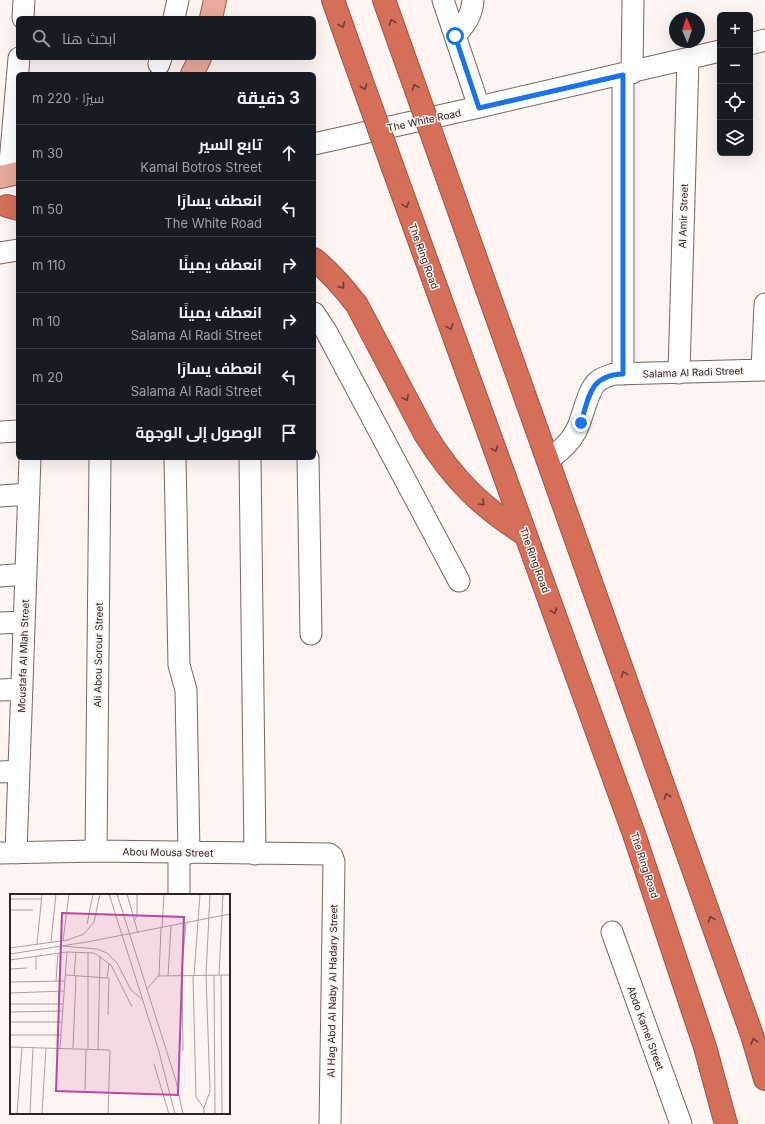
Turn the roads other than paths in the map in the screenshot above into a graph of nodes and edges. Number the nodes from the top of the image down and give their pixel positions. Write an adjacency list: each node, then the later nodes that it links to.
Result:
1 (24, 0): 9 (street)
2 (178, 0): 10 (street)
3 (215, 0): 11 (main road)
4 (333, 0): 44 (highway, The Ring Road, one-way to 44, bridge)
5 (384, 0): 41 (highway, one-way to 5, bridge)
6 (443, 0): 12 (street)
7 (473, 0): 12 (street)
8 (634, 0): 21 (street)
9 (23, 16)
10 (174, 16)
11 (211, 16)
12 (455, 36): 23 (street)
13 (765, 40): 14 (street)
14 (753, 43)
15 (717, 52): 16 (street, The White Road)
16 (688, 59): 21 (street, The White Road); 32 (street, Al Amir Street)
17 (19, 60): 19 (street)
18 (199, 60): 20 (main road)
19 (18, 72)
20 (193, 72)
21 (627, 74): 23 (street, The White Road); 33 (street)
22 (16, 93): 25 (street)
23 (479, 108): 24 (street, The White Road)
24 (316, 144)
25 (9, 175)
26 (16, 250): 27 (street)
27 (0, 253)
28 (316, 261): 44 (highway, one-way to 44)
29 (765, 304): 31 (street)
30 (316, 316): 47 (street)
31 (763, 370): 32 (street, Salama Al Radi Street)
32 (679, 373): 33 (street, Salama Al Radi Street)
33 (623, 374): 41 (street, Salama Al Radi Street)
34 (16, 431): 35 (street)
35 (0, 432)
36 (30, 460): 42 (street, Moustafa Al Mlah Street)
37 (100, 460): 54 (street, Ali Abou Sorour Street)
38 (175, 460): 56 (street)
39 (250, 460): 57 (street)
40 (308, 460): 50 (street)
41 (548, 460): 61 (highway, one-way to 41)
42 (29, 494): 43 (street); 45 (street, Moustafa Al Mlah Street)
43 (0, 496)
44 (526, 535): 64 (highway, The Ring Road, one-way to 64)
45 (26, 574): 46 (street); 48 (street, Moustafa Al Mlah Street)
46 (0, 576)
47 (459, 581)
48 (24, 622): 49 (street); 51 (street, Moustafa Al Mlah Street)
49 (0, 623)
50 (312, 634)
51 (22, 689): 52 (street); 53 (street, Moustafa Al Mlah Street)
52 (0, 690)
53 (10, 771): 55 (street, Moustafa Al Mlah Street)
54 (96, 851): 55 (street, Abou Mousa Street); 56 (street, Abou Mousa Street)
55 (8, 853)
56 (184, 853): 57 (street, Abou Mousa Street); 59 (street)
57 (255, 854): 58 (street, Abou Mousa Street)
58 (334, 859): 62 (street, Al Hag Abd Al Naby Al Hadary Street)
59 (180, 894)
60 (612, 932): 63 (street, Abdo Kamel Street)
61 (765, 1079)
62 (330, 1124)
63 (681, 1124)
64 (726, 1124)

